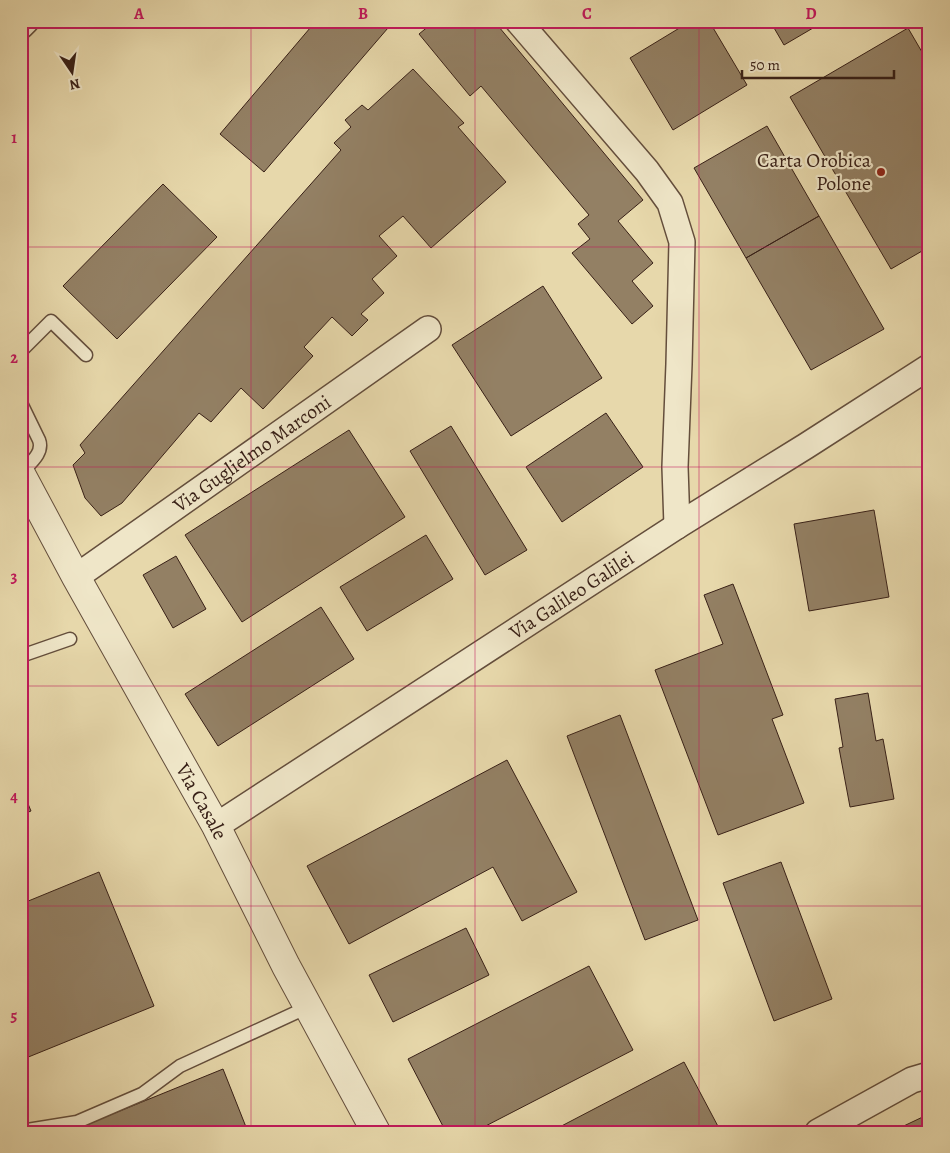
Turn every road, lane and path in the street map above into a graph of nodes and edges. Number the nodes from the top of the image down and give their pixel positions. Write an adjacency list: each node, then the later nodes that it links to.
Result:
1 (26, 21): 3 (street)
2 (518, 21): 10 (street)
3 (21, 26)
4 (428, 330): 11 (street, Via Guglielmo Marconi)
5 (21, 351): 6 (lane)
6 (86, 355)
7 (929, 367): 10 (street, Via Galileo Galilei)
8 (21, 403): 9 (lane)
9 (21, 473): 11 (street, Via Casale)
10 (677, 526): 14 (street, Via Galileo Galilei)
11 (76, 577): 14 (street, Via Casale)
12 (70, 639): 13 (lane)
13 (21, 656)
14 (216, 826): 15 (street, Via Casale)
15 (308, 1006): 17 (lane); 18 (street, Via Casale)
16 (929, 1075): 19 (street)
17 (21, 1131)
18 (376, 1132)
19 (818, 1132)

